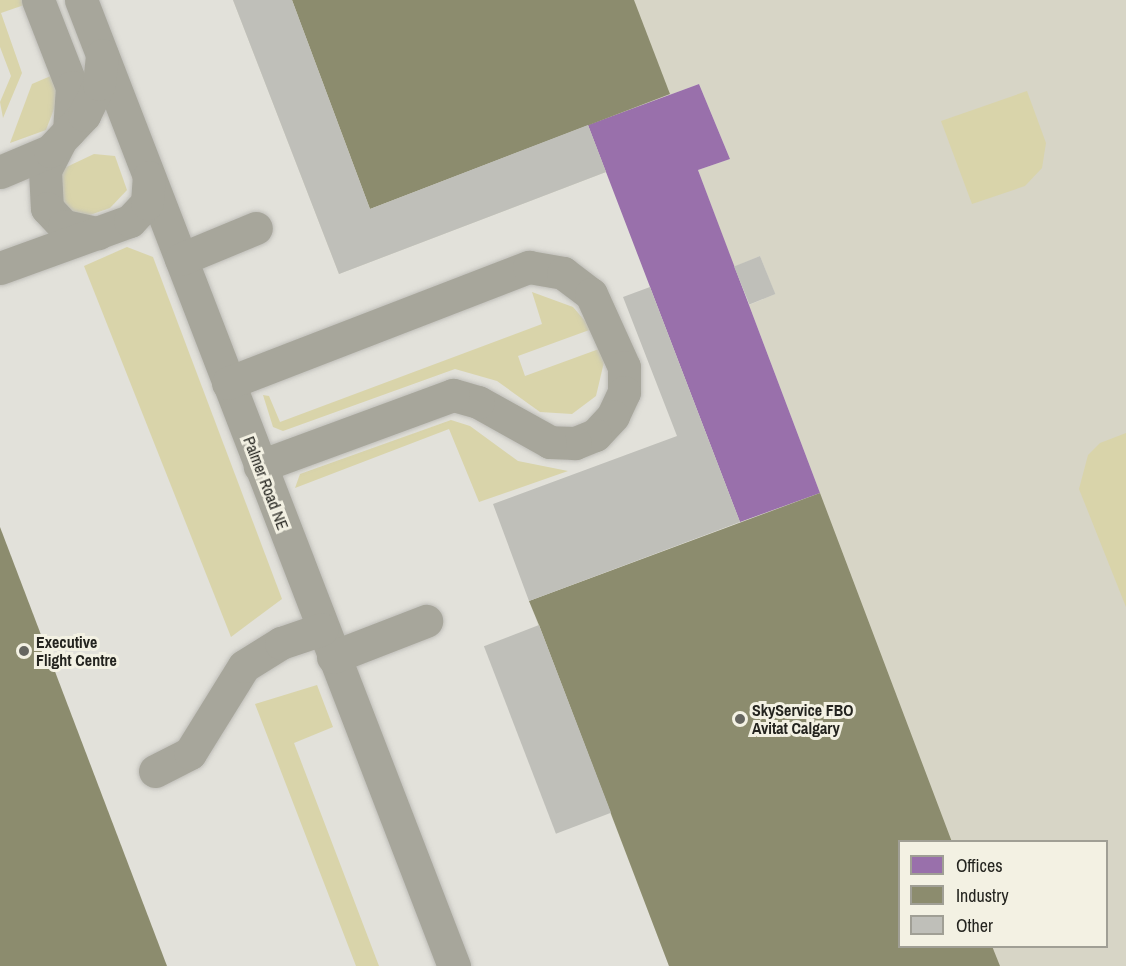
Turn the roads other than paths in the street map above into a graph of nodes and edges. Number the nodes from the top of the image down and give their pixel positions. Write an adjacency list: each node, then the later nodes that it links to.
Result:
1 (38, 0): 4 (street)
2 (81, 0): 3 (street, Palmer Road NE)
3 (102, 55): 4 (street); 6 (street, Palmer Road NE)
4 (64, 136): 5 (street); 8 (street)
5 (0, 172)
6 (149, 177): 8 (street); 9 (street, Palmer Road NE)
7 (256, 228): 9 (street)
8 (98, 232): 10 (street)
9 (181, 259): 11 (street, Palmer Road NE)
10 (0, 268)
11 (228, 383): 12 (street, Palmer Road NE); 12 (street)
12 (260, 466): 14 (street, Palmer Road NE)
13 (426, 621): 14 (street)
14 (327, 643): 15 (street); 16 (street, Palmer Road NE)
15 (155, 771)
16 (454, 966)

